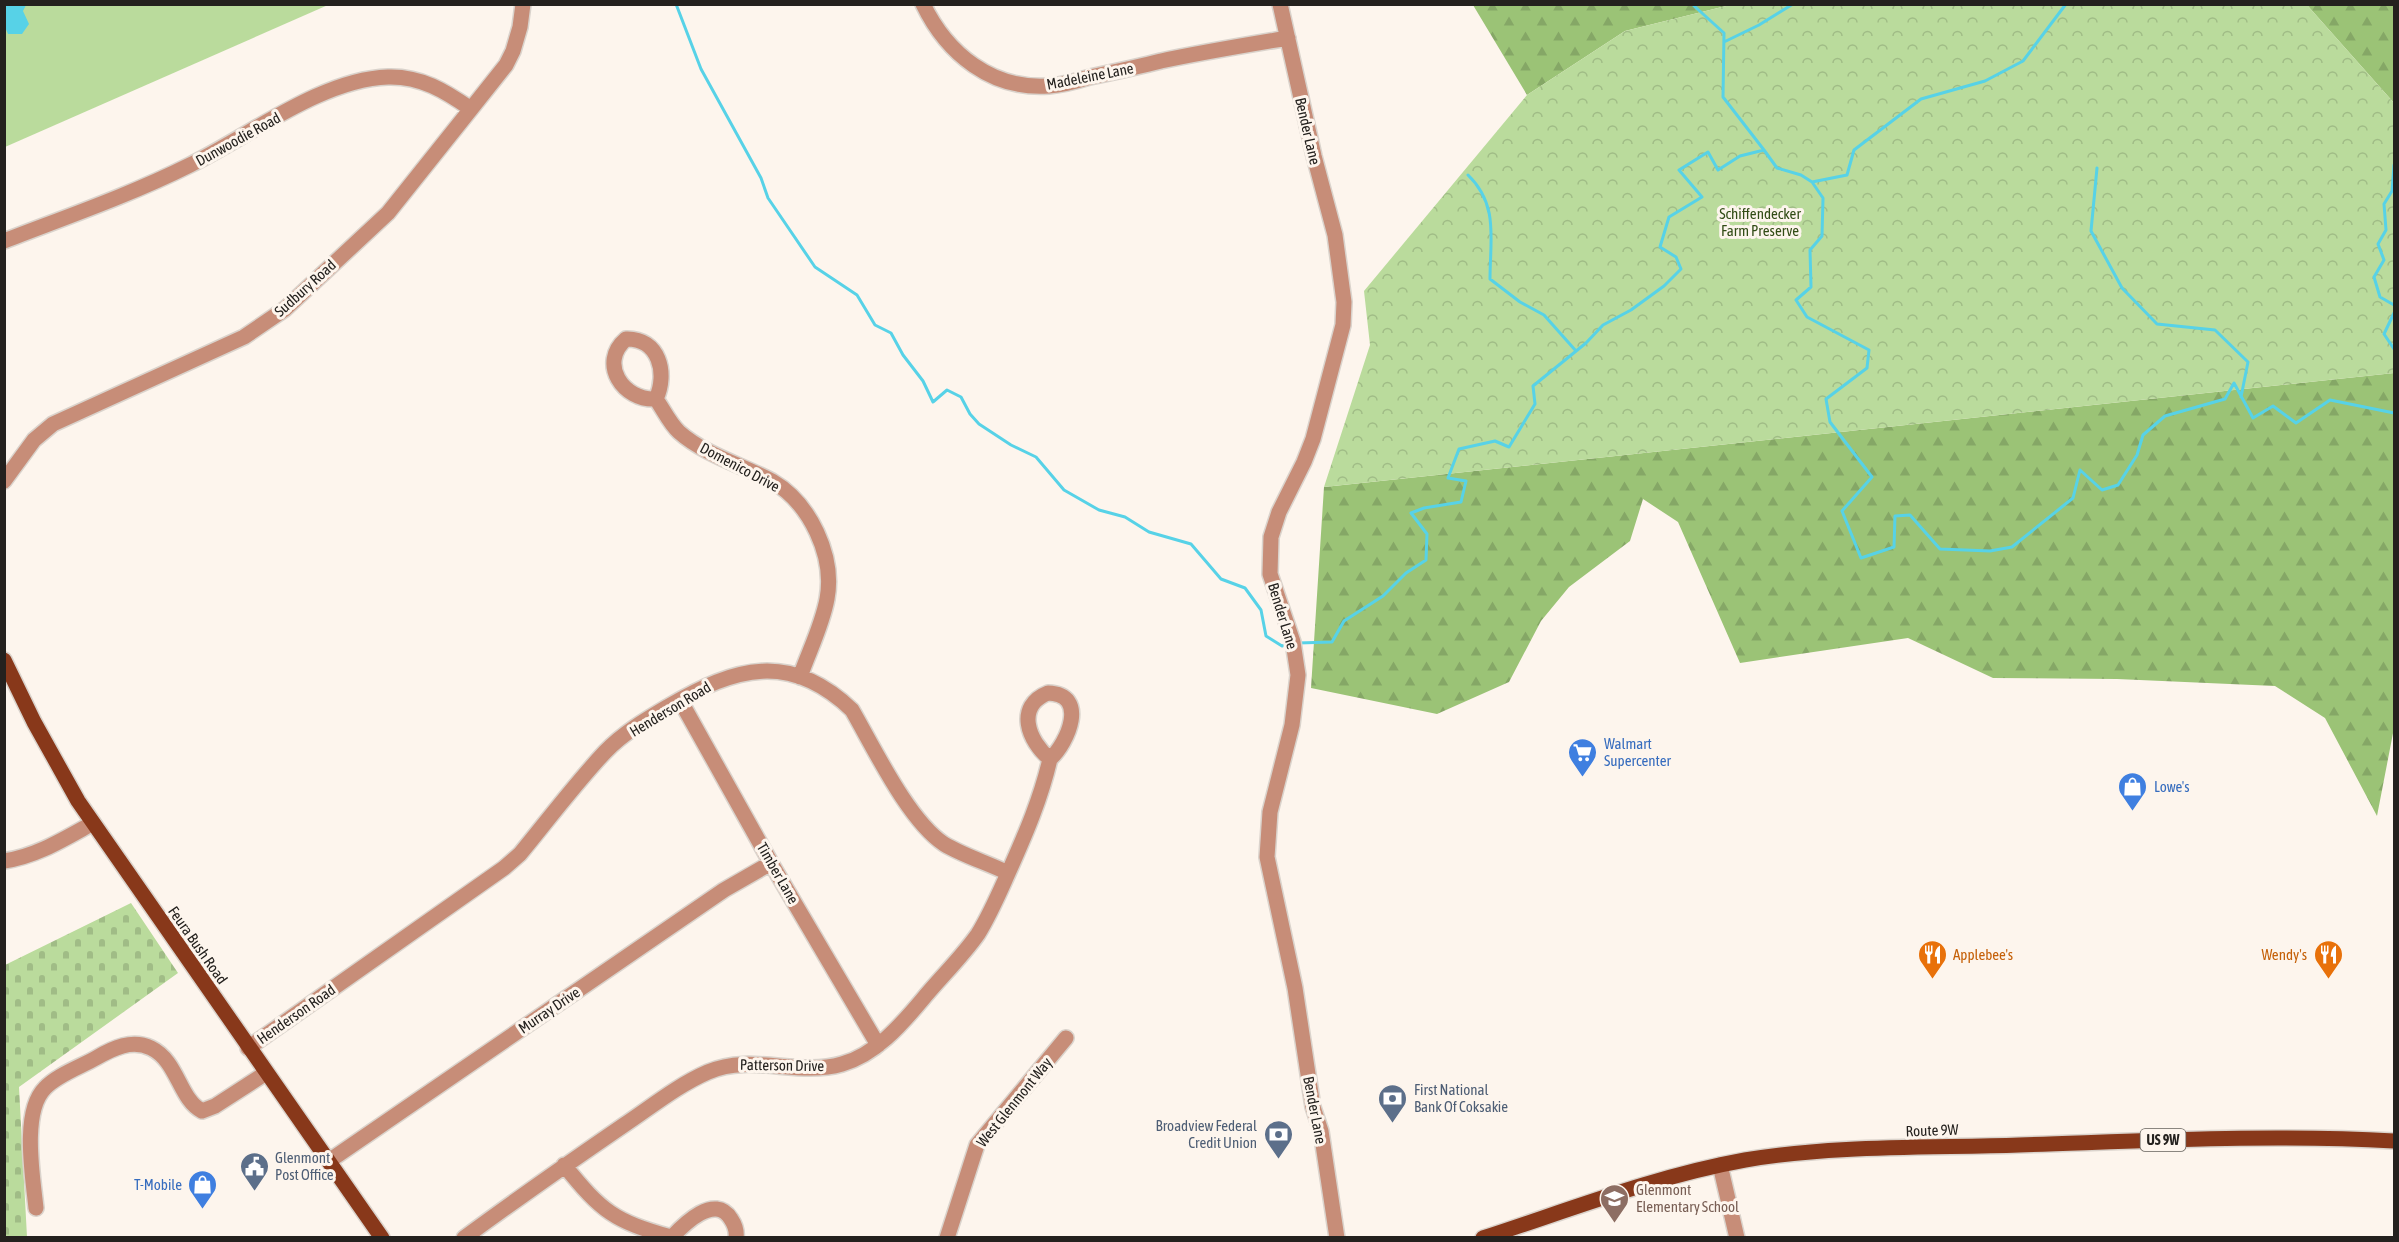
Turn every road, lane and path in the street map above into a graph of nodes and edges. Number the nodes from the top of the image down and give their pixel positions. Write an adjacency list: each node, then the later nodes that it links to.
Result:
1 (522, 4): 5 (street, Sudbury Road)
2 (923, 4): 4 (street, Madeleine Lane)
3 (1280, 4): 4 (street, Bender Lane)
4 (1288, 38): 31 (street, Bender Lane)
5 (471, 109): 6 (street, Dunwoodie Road); 8 (street, Sudbury Road)
6 (4, 241)
7 (656, 399): 10 (street, Domenico Drive)
8 (4, 481)
9 (4, 660): 13 (main road, Feura Bush Road)
10 (800, 677): 11 (street, Henderson Road); 16 (street, Henderson Road)
11 (680, 700): 15 (street, Timber Lane); 19 (street, Henderson Road)
12 (1050, 759): 16 (street, Patterson Drive)
13 (93, 823): 14 (street); 19 (main road, Feura Bush Road)
14 (4, 861)
15 (771, 863): 18 (street, Timber Lane); 22 (street, Murray Drive)
16 (1008, 873): 18 (street, Patterson Drive)
17 (1066, 1038): 30 (street, West Glenmont Way)
18 (878, 1045): 23 (street, Patterson Drive)
19 (248, 1048): 20 (main road, Feura Bush Road)
20 (266, 1073): 22 (main road, Feura Bush Road); 25 (street)
21 (2394, 1141): 24 (main road, Route 9W / US 9W)
22 (329, 1161): 27 (main road, Feura Bush Road)
23 (564, 1165): 26 (street); 28 (street, Patterson Drive)
24 (1720, 1165): 32 (main road, Route 9W / US 9W); 33 (street)
25 (36, 1208)
26 (671, 1237): 29 (street)
27 (382, 1238)
28 (464, 1238)
29 (736, 1238)
30 (947, 1238)
31 (1337, 1238)
32 (1483, 1238)
33 (1737, 1238)

